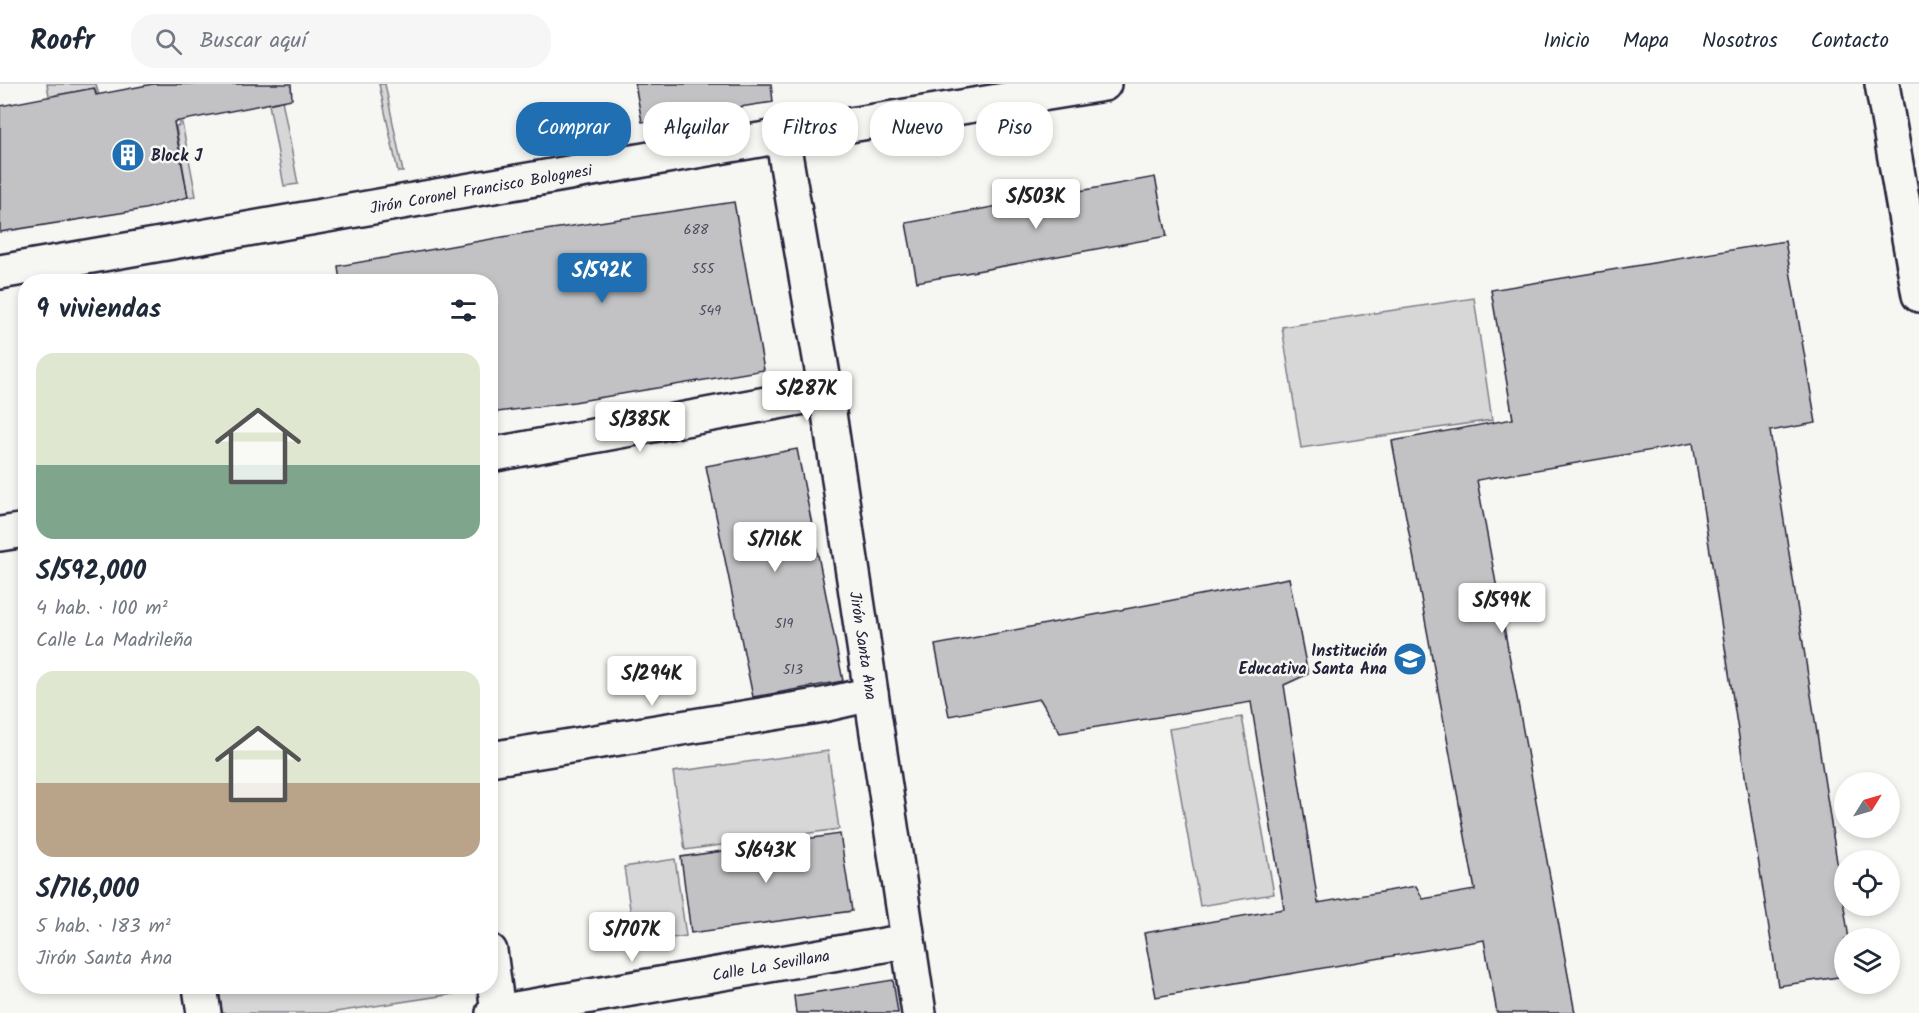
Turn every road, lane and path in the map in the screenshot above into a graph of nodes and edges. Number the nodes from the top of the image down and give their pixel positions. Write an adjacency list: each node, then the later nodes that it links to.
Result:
1 (1104, 84): 3 (street, Jirón Coronel Francisco Bolognesi)
2 (1882, 84): 7 (street)
3 (858, 124)
4 (762, 139): 6 (street, Jirón Coronel Francisco Bolognesi)
5 (785, 156): 8 (street, Jirón Santa Ana)
6 (0, 272)
7 (1919, 295)
8 (826, 393): 9 (street); 12 (street, Jirón Santa Ana)
9 (498, 454)
10 (18, 531): 11 (street)
11 (0, 534)
12 (871, 694): 13 (street); 14 (street, Jirón Santa Ana)
13 (498, 758)
14 (907, 941): 17 (street, Calle La Sevillana); 19 (street, Jirón Santa Ana)
15 (201, 994): 18 (street)
16 (494, 994): 17 (street)
17 (496, 1012)
18 (204, 1013)
19 (919, 1013)

